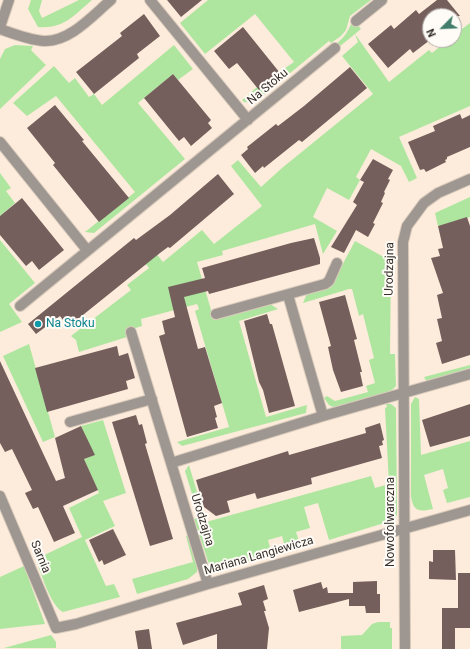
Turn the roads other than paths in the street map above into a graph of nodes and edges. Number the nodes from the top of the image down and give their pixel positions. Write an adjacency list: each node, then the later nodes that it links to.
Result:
1 (9, 0): 6 (street)
2 (111, 0): 6 (street)
3 (150, 0): 8 (street)
4 (382, 0): 5 (street)
5 (356, 21)
6 (0, 28)
7 (335, 48): 8 (street, Na Stoku)
8 (248, 120): 11 (street, Na Stoku)
9 (0, 142): 11 (street)
10 (470, 179): 18 (street, Urodzajna)
11 (87, 250): 14 (street, Na Stoku)
12 (337, 263): 13 (street)
13 (288, 295): 15 (street); 20 (street)
14 (20, 306)
15 (216, 314)
16 (132, 332): 19 (street, Urodzajna)
17 (470, 374): 18 (street)
18 (403, 394): 20 (street); 25 (street, Nowofolwarczna)
19 (152, 399): 21 (street); 22 (street, Urodzajna)
20 (323, 416): 22 (street)
21 (70, 422)
22 (171, 463): 26 (street, Urodzajna)
23 (0, 496): 27 (street, Sarnia)
24 (470, 510): 25 (street, Mariana Langiewicza)
25 (405, 529): 26 (street, Mariana Langiewicza); 28 (street, Nowofolwarczna)
26 (208, 584): 27 (street, Mariana Langiewicza)
27 (56, 628)
28 (405, 649)

